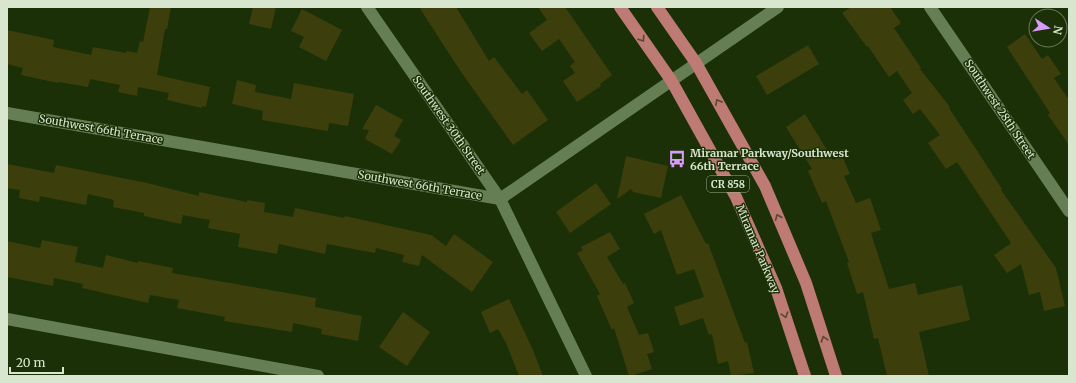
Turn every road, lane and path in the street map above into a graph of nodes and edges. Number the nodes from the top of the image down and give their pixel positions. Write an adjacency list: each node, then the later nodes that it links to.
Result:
1 (367, 7): 9 (street, Southwest 30th Street)
2 (620, 7): 7 (main road, Miramar Parkway / CR 858, one-way to 7)
3 (657, 7): 6 (main road, CR 858)
4 (778, 7): 6 (street)
5 (930, 7): 10 (street, Southwest 28th Street)
6 (696, 63): 7 (street); 15 (main road, CR 858, one-way to 6)
7 (671, 80): 9 (street); 14 (main road, Miramar Parkway / CR 858, one-way to 14)
8 (7, 113): 9 (street, Southwest 66th Terrace)
9 (500, 199): 13 (street, Southwest 30th Street)
10 (1069, 211)
11 (7, 320): 12 (street)
12 (318, 376)
13 (586, 376)
14 (805, 376)
15 (836, 376)

